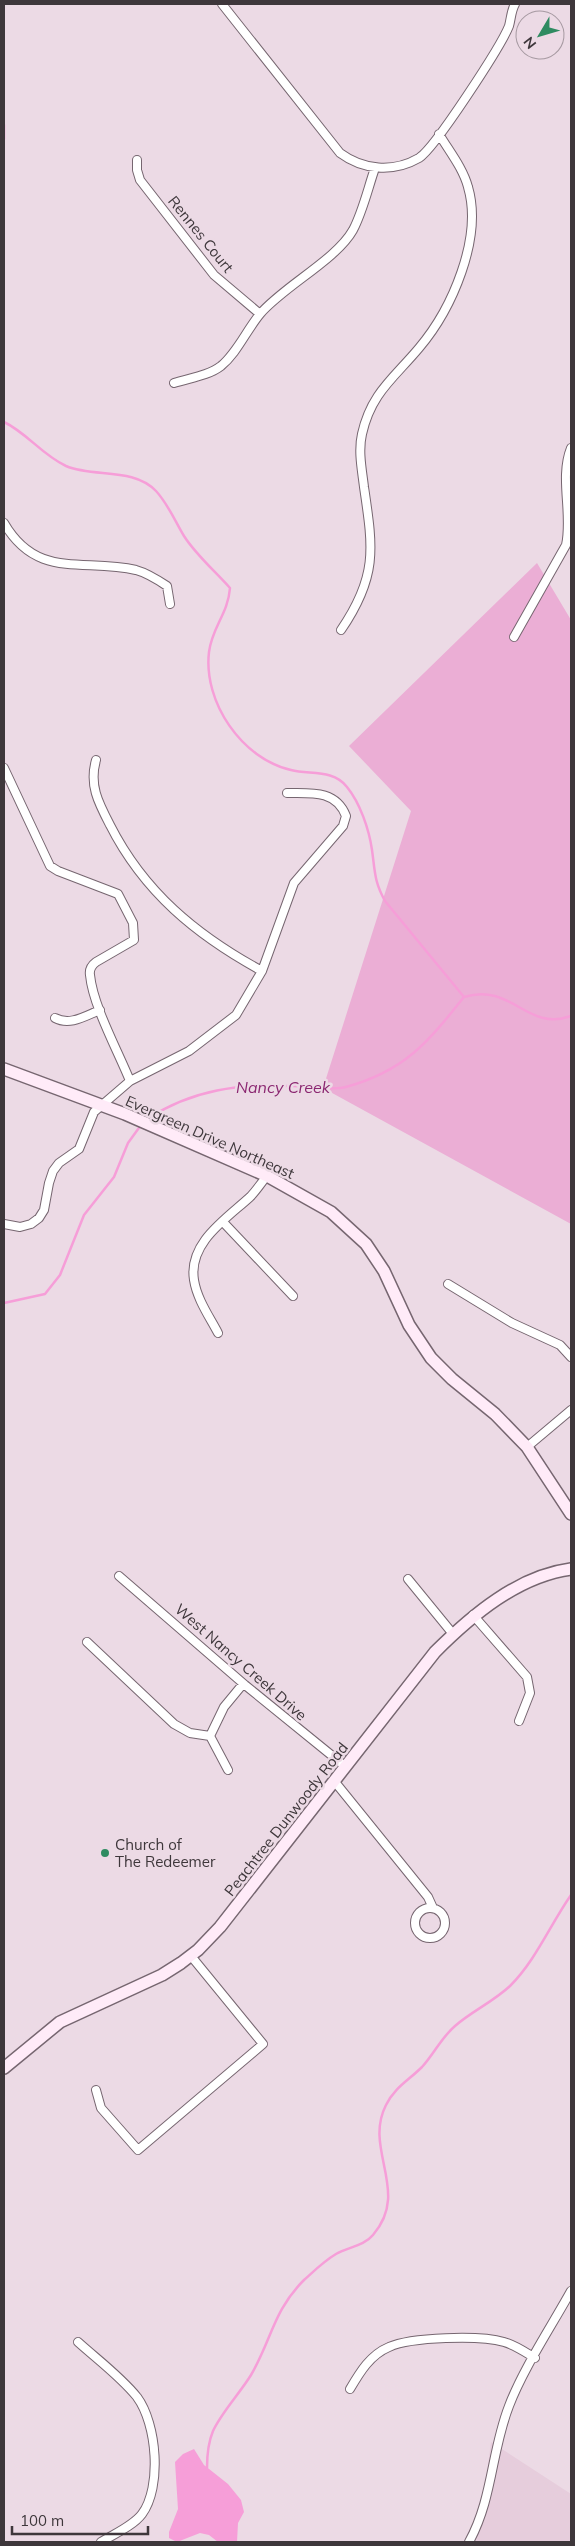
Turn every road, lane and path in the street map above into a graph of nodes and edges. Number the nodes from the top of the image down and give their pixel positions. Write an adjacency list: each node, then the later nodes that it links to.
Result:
1 (222, 4): 5 (street)
2 (512, 4): 3 (street)
3 (439, 134): 5 (street); 11 (street)
4 (137, 160): 6 (street, Rennes Court)
5 (375, 168): 6 (street)
6 (260, 314): 7 (street)
7 (174, 383)
8 (571, 448): 12 (street)
9 (4, 523): 10 (street)
10 (170, 604)
11 (341, 630)
12 (514, 637)
13 (96, 760): 16 (street)
14 (4, 768): 17 (street)
15 (287, 793): 16 (street)
16 (262, 971): 20 (street)
17 (100, 1010): 18 (street); 20 (street)
18 (55, 1018)
19 (4, 1069): 21 (main road, Evergreen Drive Northeast)
20 (130, 1081): 21 (street)
21 (101, 1105): 22 (main road, Evergreen Drive Northeast); 24 (street)
22 (267, 1176): 23 (street); 30 (main road, Evergreen Drive Northeast)
23 (223, 1222): 26 (street); 27 (street)
24 (4, 1224)
25 (448, 1284): 28 (street)
26 (293, 1296)
27 (218, 1333)
28 (571, 1357)
29 (571, 1410): 30 (street)
30 (527, 1447): 31 (main road, Evergreen Drive Northeast)
31 (571, 1514)
32 (571, 1569): 35 (main road, Peachtree Dunwoody Road)
33 (119, 1576): 38 (street, West Nancy Creek Drive)
34 (408, 1579): 36 (street)
35 (473, 1615): 36 (main road, Peachtree Dunwoody Road); 39 (street)
36 (453, 1634): 41 (main road, Peachtree Dunwoody Road)
37 (87, 1642): 40 (street)
38 (244, 1684): 40 (street); 41 (street, West Nancy Creek Drive)
39 (519, 1721)
40 (210, 1736): 42 (street)
41 (346, 1768): 43 (main road, Peachtree Dunwoody Road)
42 (228, 1770)
43 (334, 1782): 44 (street); 45 (main road, Peachtree Dunwoody Road)
44 (433, 1908): 44 (street)
45 (191, 1956): 46 (main road, Peachtree Dunwoody Road); 47 (street)
46 (4, 2068)
47 (96, 2090)
48 (571, 2292): 50 (street)
49 (78, 2342): 52 (street)
50 (534, 2358): 51 (street); 53 (street)
51 (350, 2389)
52 (101, 2542)
53 (469, 2542)

